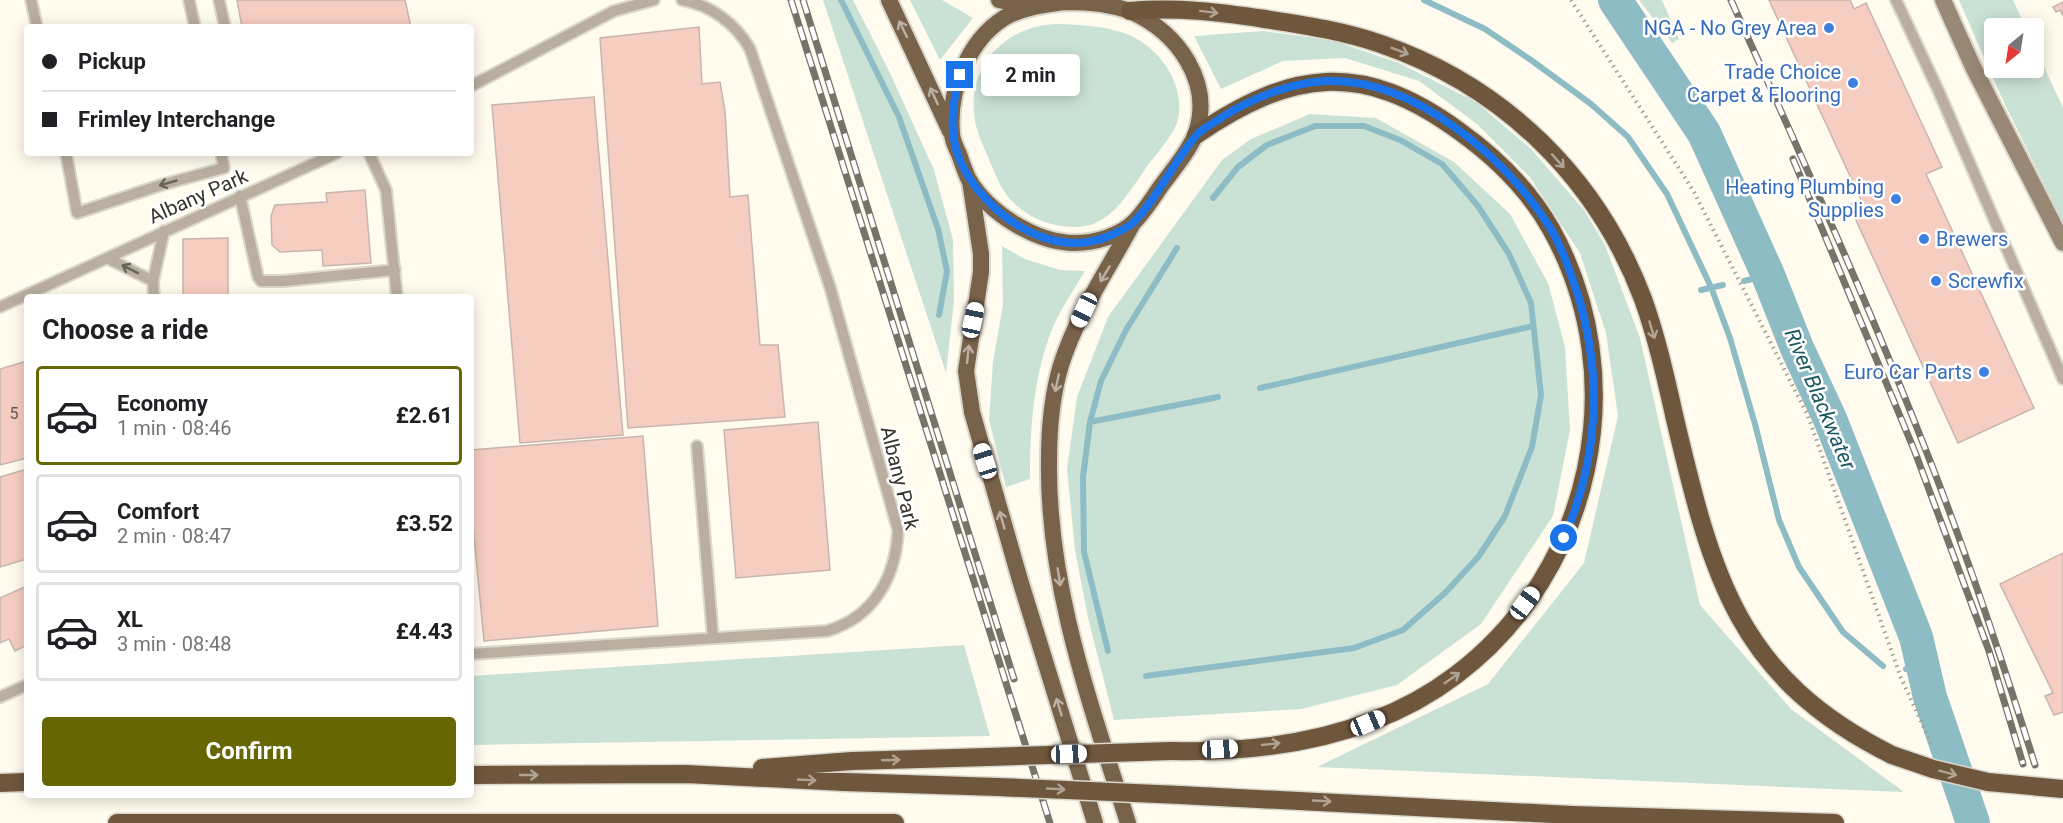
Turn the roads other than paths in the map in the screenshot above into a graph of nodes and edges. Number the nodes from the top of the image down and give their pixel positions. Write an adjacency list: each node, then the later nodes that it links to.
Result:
1 (31, 0): 12 (lane)
2 (189, 0): 13 (lane)
3 (219, 0): 14 (lane)
4 (654, 0): 15 (lane)
5 (682, 0): 37 (lane, Albany Park)
6 (889, 0): 16 (highway, one-way to 6)
7 (999, 0): 10 (highway)
8 (1896, 0): 35 (lane)
9 (1943, 0): 26 (main road)
10 (1029, 7): 11 (highway); 16 (highway)
11 (1130, 11): 17 (highway); 45 (highway, one-way to 45, bridge)
12 (36, 24)
13 (194, 24)
14 (224, 24)
15 (474, 84)
16 (952, 135): 22 (highway)
17 (1196, 135): 24 (highway); 41 (highway, one-way to 17, bridge)
18 (67, 156): 19 (lane, one-way to 18)
19 (222, 156)
20 (330, 156): 23 (lane, Albany Park)
21 (370, 156): 28 (lane)
22 (970, 180): 24 (highway); 49 (highway, one-way to 22)
23 (240, 196): 25 (lane, Albany Park); 28 (lane)
24 (1134, 223): 50 (highway, one-way to 50)
25 (164, 231): 27 (lane, Albany Park); 29 (lane)
26 (2063, 243)
27 (107, 258): 29 (lane, one-way to 27); 30 (lane, Albany Park)
28 (395, 270): 32 (lane)
29 (153, 281): 31 (lane)
30 (28, 294)
31 (154, 294)
32 (397, 294)
33 (24, 296): 34 (lane, Albany Park)
34 (0, 307)
35 (2063, 378)
36 (697, 446): 37 (lane)
37 (713, 638): 38 (lane, Albany Park)
38 (474, 654)
39 (24, 686): 40 (lane)
40 (0, 697)
41 (686, 774): 42 (highway, one-way to 41); 51 (highway, one-way to 51, bridge)
42 (474, 775)
43 (24, 782): 44 (highway)
44 (0, 783)
45 (2063, 789)
46 (588, 822): 47 (highway); 48 (highway)
47 (117, 823)
48 (895, 823)
49 (1095, 823)
50 (1128, 823)
51 (1835, 823)

